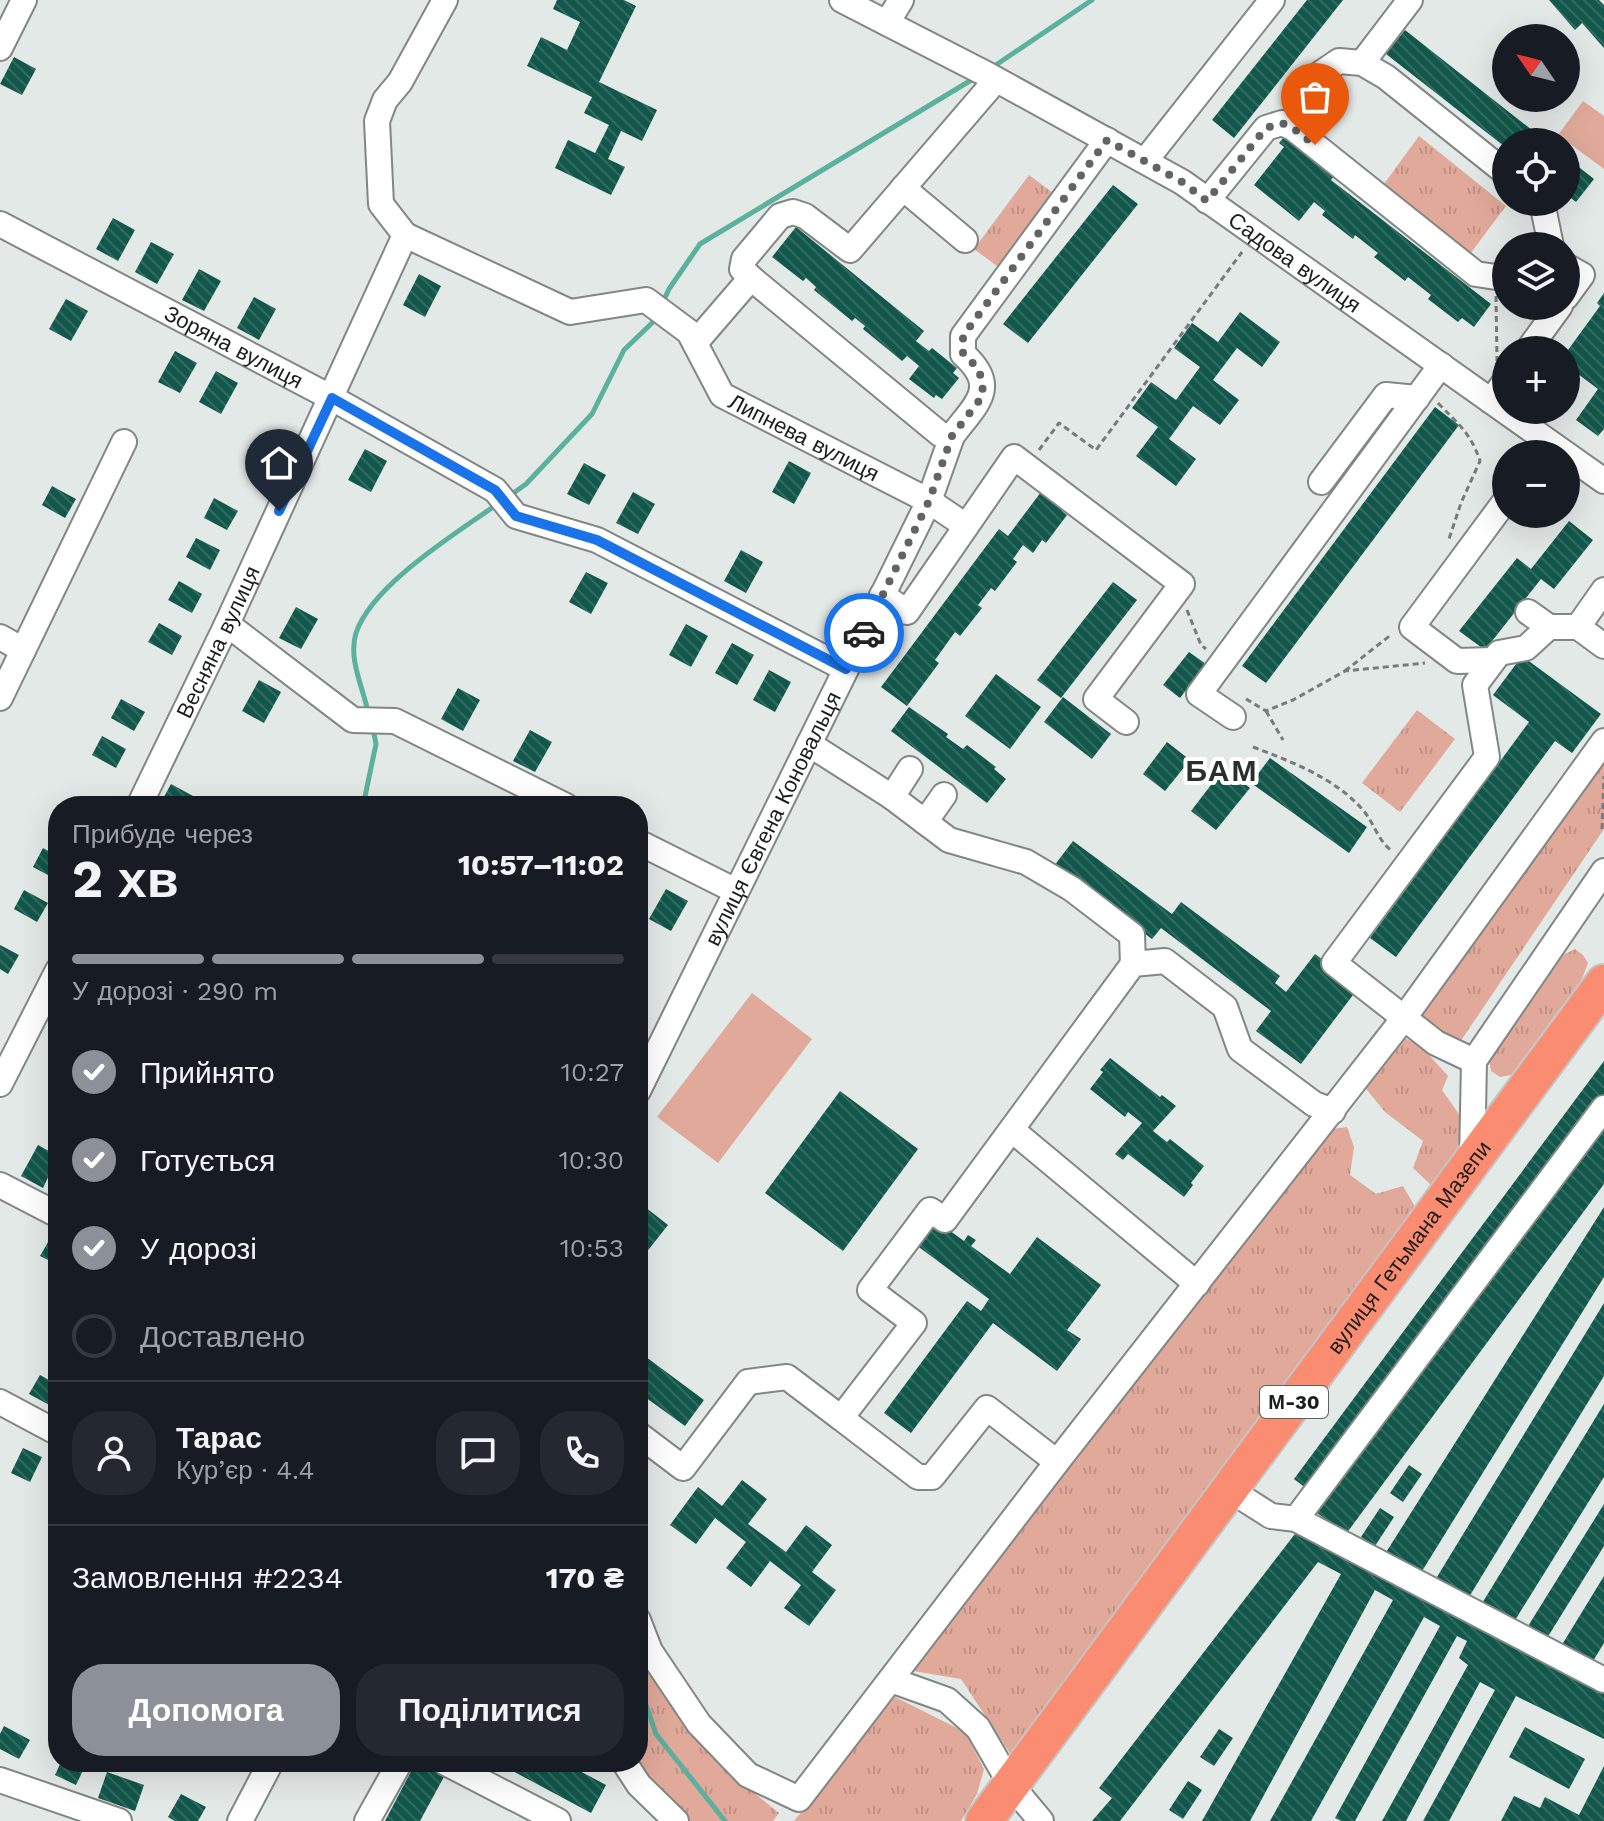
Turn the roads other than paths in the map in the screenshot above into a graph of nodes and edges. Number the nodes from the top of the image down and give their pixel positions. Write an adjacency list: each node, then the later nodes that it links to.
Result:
1 (24, 0): 8 (street)
2 (445, 0): 18 (street)
3 (842, 0): 7 (street, Садова вулиця)
4 (901, 0): 7 (street)
5 (1272, 0): 13 (street)
6 (1410, 0): 9 (street)
7 (887, 23): 10 (street, Садова вулиця)
8 (0, 48)
9 (1362, 63): 11 (street); 14 (street)
10 (993, 78): 12 (street, Садова вулиця); 15 (street)
11 (1293, 128): 16 (street); 20 (street)
12 (1107, 140): 13 (street, Садова вулиця); 27 (street, вулиця Євгена Коновальця)
13 (1145, 161): 16 (street, Садова вулиця)
14 (1492, 162)
15 (903, 188): 19 (street); 21 (street)
16 (1207, 201): 23 (street, Садова вулиця)
17 (0, 224): 25 (street, Зоряна вулиця)
18 (405, 235): 22 (street, Липнева вулиця); 25 (street, Весняна вулиця)
19 (965, 240)
20 (1492, 275)
21 (751, 278): 22 (street); 27 (street)
22 (692, 337): 33 (street, Липнева вулиця)
23 (1428, 382): 24 (street, Садова вулиця); 32 (street); 48 (street)
24 (1492, 390)
25 (332, 398): 39 (street, Весняна вулиця); 46 (street, Зоряна вулиця)
26 (1525, 424): 28 (street, Садова вулиця)
27 (952, 436): 33 (street, вулиця Євгена Коновальця)
28 (1538, 440)
29 (124, 442): 44 (street)
30 (1580, 468): 31 (street, Садова вулиця)
31 (1604, 481)
32 (1321, 482)
33 (929, 501): 35 (street, Липнева вулиця); 37 (street, вулиця Євгена Коновальця)
34 (1492, 519): 45 (street)
35 (966, 526): 37 (street); 49 (street)
36 (1604, 590): 41 (street)
37 (882, 595): 46 (street, вулиця Євгена Коновальця)
38 (1528, 612): 40 (street)
39 (227, 624): 54 (street, Весняна вулиця); 55 (street)
40 (1549, 627): 41 (street); 45 (street)
41 (1578, 627): 43 (street)
42 (0, 637): 44 (street)
43 (1604, 646)
44 (23, 650): 47 (street)
45 (1493, 660): 64 (street)
46 (846, 669): 51 (street, вулиця Євгена Коновальця)
47 (0, 698)
48 (1233, 717)
49 (1126, 722)
50 (1604, 741): 64 (street)
51 (809, 744): 56 (street); 60 (street, вулиця Євгена Коновальця)
52 (910, 769): 56 (street)
53 (944, 795): 57 (street)
54 (144, 796)
55 (546, 796)
56 (892, 797): 57 (street)
57 (925, 822): 61 (street)
58 (648, 847): 60 (street)
59 (1604, 871): 65 (street)
60 (736, 891): 66 (street, вулиця Євгена Коновальця)
61 (1133, 964): 69 (street); 70 (street)
62 (1604, 983): 71 (highway, вулиця Гетьмана Мазепи / М-30)
63 (48, 1003): 67 (street)
64 (1404, 1018): 65 (street); 69 (street)
65 (1474, 1061): 71 (street)
66 (648, 1071)
67 (0, 1084)
68 (1604, 1108): 81 (street)
69 (1333, 1111): 74 (street)
70 (1012, 1130): 74 (street); 76 (street)
71 (1472, 1161): 80 (highway, вулиця Гетьмана Мазепи / М-30)
72 (0, 1185): 73 (street)
73 (48, 1210)
74 (1197, 1284): 79 (street)
75 (0, 1402): 77 (street)
76 (841, 1418): 78 (street); 79 (street)
77 (48, 1428)
78 (648, 1442)
79 (1057, 1462): 83 (street)
80 (1230, 1490): 81 (street); 90 (highway, вулиця Гетьмана Мазепи / М-30)
81 (1296, 1519): 84 (street)
82 (648, 1646): 83 (street)
83 (891, 1680): 90 (street)
84 (1604, 1680)
85 (266, 1772): 93 (street)
86 (394, 1772): 94 (street)
87 (463, 1772): 95 (street)
88 (631, 1772): 96 (street)
89 (0, 1780): 92 (street)
90 (1011, 1785): 91 (street); 97 (highway, вулиця Гетьмана Мазепи / М-30)
91 (1039, 1820)
92 (119, 1821)
93 (240, 1821)
94 (367, 1821)
95 (558, 1821)
96 (676, 1821)
97 (984, 1821)

